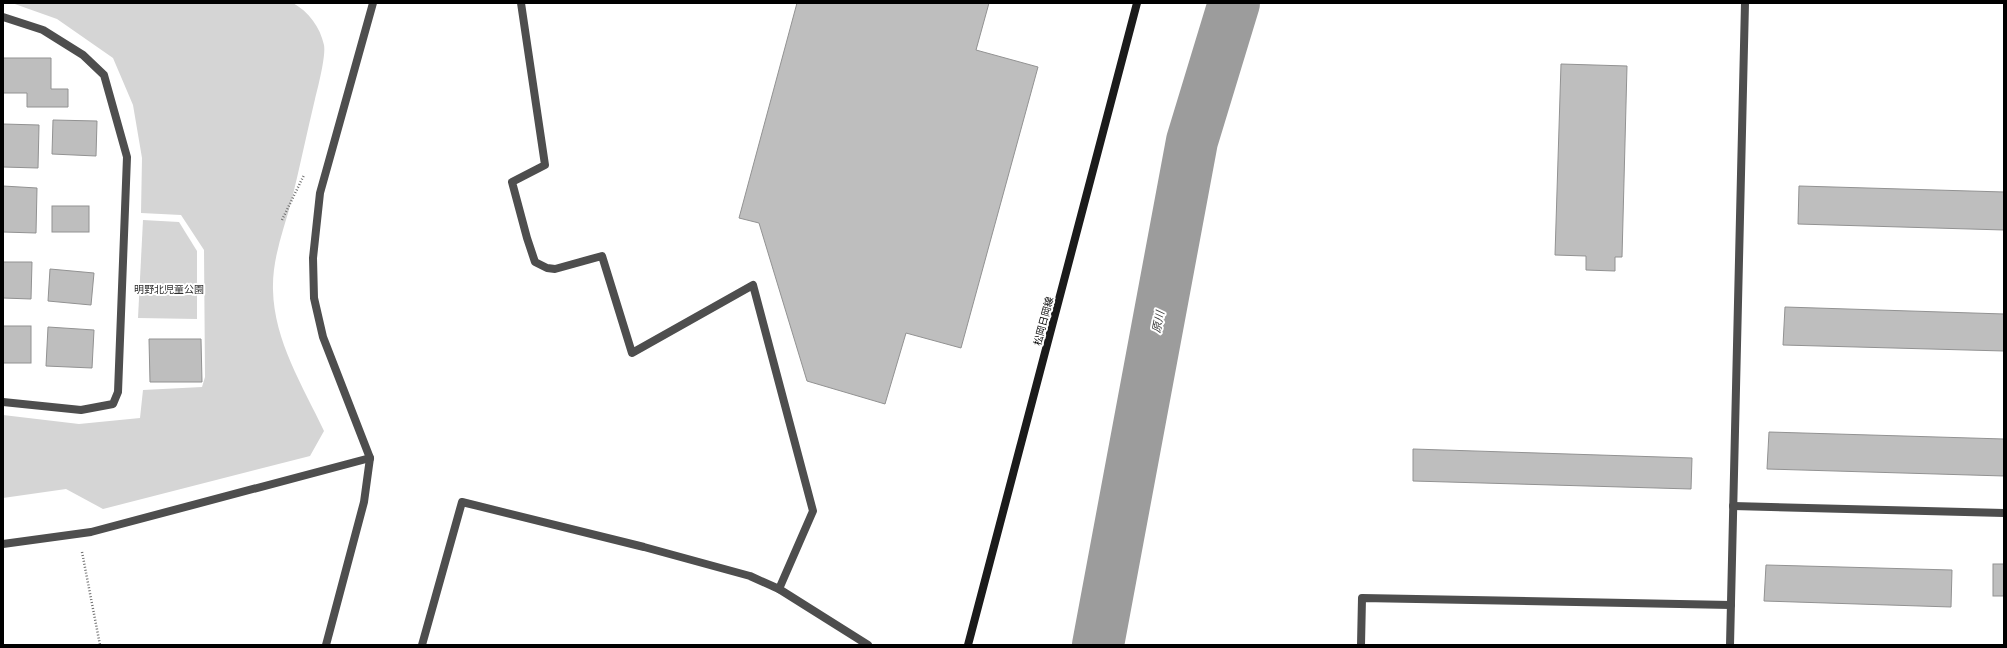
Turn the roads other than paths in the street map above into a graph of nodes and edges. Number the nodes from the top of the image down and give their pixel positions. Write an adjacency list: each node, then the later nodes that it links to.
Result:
1 (373, 3): 7 (street)
2 (521, 3): 11 (street)
3 (1136, 3): 16 (main road, 松岡日岡線)
4 (1745, 3): 8 (street)
5 (3, 17): 6 (street)
6 (3, 402)
7 (370, 458): 10 (street); 13 (street)
8 (1733, 506): 9 (street); 12 (street)
9 (2004, 513)
10 (3, 544)
11 (779, 589): 14 (street); 15 (street)
12 (1731, 604): 17 (street); 18 (street)
13 (326, 645)
14 (422, 645)
15 (868, 645)
16 (968, 645)
17 (1361, 645)
18 (1730, 645)

